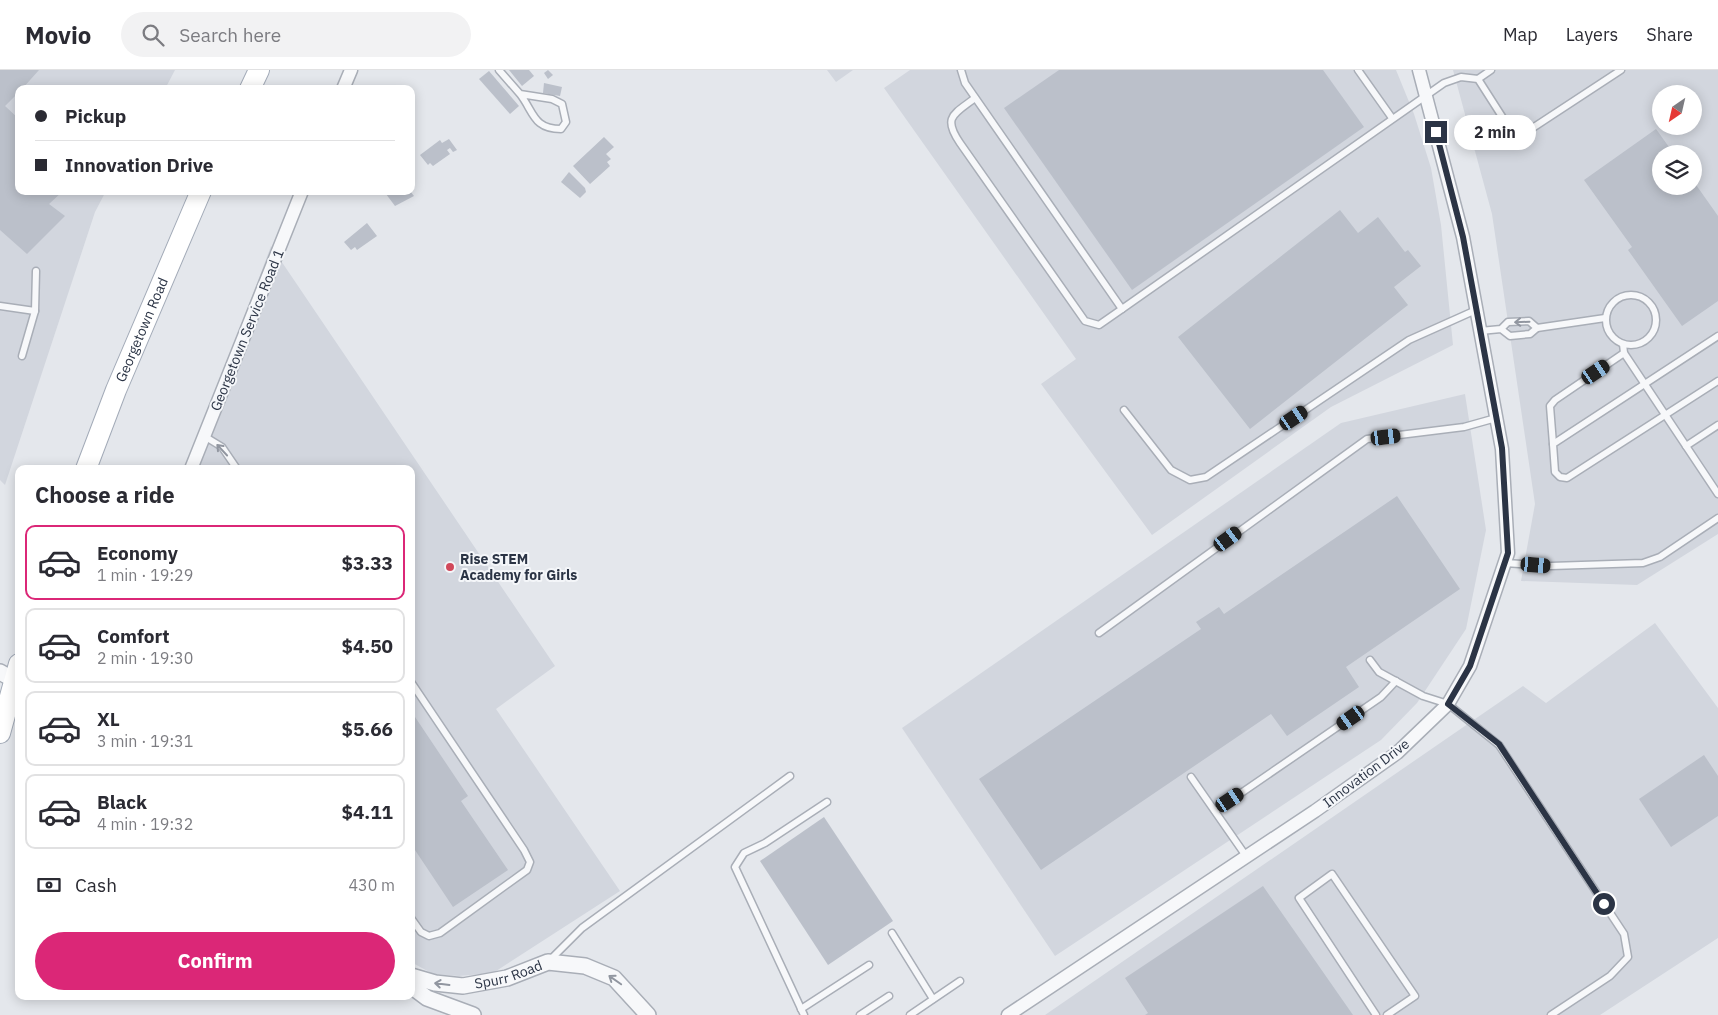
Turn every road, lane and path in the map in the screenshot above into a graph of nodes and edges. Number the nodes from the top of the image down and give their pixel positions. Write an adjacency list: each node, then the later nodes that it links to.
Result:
1 (259, 70): 10 (main road)
2 (351, 70): 11 (street)
3 (499, 70): 12 (lane)
4 (961, 70): 14 (lane)
5 (1358, 70): 15 (lane)
6 (1419, 70): 13 (street, Innovation Drive)
7 (1491, 70): 9 (lane)
8 (1621, 70): 9 (lane)
9 (1478, 79): 13 (lane)
10 (252, 85)
11 (345, 85)
12 (520, 94): 12 (lane)
13 (1426, 96): 15 (lane); 21 (street, Innovation Drive)
14 (975, 98): 20 (lane); 20 (lane)
15 (1392, 118): 20 (lane)
16 (199, 195): 40 (main road, Georgetown Road)
17 (300, 195): 37 (street, Georgetown Service Road 1)
18 (36, 271): 22 (lane)
19 (0, 306): 22 (lane)
20 (1122, 309)
21 (1476, 310): 26 (street, Innovation Drive); 33 (lane)
22 (35, 311): 30 (lane)
23 (1605, 318): 24 (lane); 28 (lane); 28 (lane)
24 (1537, 328): 25 (lane); 25 (lane, one-way to 25)
25 (1501, 329): 26 (lane)
26 (1480, 332): 35 (street, Innovation Drive)
27 (1718, 336): 32 (lane)
28 (1623, 344): 29 (lane)
29 (1624, 353): 32 (lane); 38 (lane)
30 (22, 356)
31 (1718, 381): 34 (lane)
32 (1644, 384): 34 (lane); 38 (lane)
33 (1124, 410)
34 (1665, 415): 38 (lane); 39 (lane)
35 (1496, 418): 45 (street, Innovation Drive); 46 (lane)
36 (1718, 425): 39 (lane)
37 (204, 436): 41 (street, Georgetown Service Road 1); 42 (lane, one-way to 37)
38 (1552, 444)
39 (1686, 446): 43 (lane)
40 (88, 465)
41 (193, 465)
42 (234, 465)
43 (1718, 494)
44 (1718, 518): 45 (lane)
45 (1505, 563): 51 (street, Innovation Drive)
46 (1099, 633)
47 (1370, 660): 49 (lane)
48 (10, 675): 52 (main road)
49 (1396, 682): 51 (lane); 56 (lane)
50 (415, 688): 58 (lane)
51 (1448, 704): 57 (street, Innovation Drive); 75 (lane)
52 (0, 733)
53 (790, 776): 60 (lane)
54 (1192, 777): 56 (lane)
55 (827, 802): 67 (lane)
56 (1215, 811): 57 (lane)
57 (1246, 856): 72 (street, Innovation Drive)
58 (415, 924)
59 (892, 933): 66 (lane)
60 (548, 962): 62 (street, Spurr Road, one-way to 62); 69 (street, Spurr Road, one-way to 60)
61 (869, 965): 67 (lane)
62 (415, 977)
63 (960, 981): 66 (lane)
64 (415, 989): 68 (street)
65 (889, 996): 70 (lane)
66 (933, 1000): 71 (lane)
67 (803, 1012)
68 (473, 1015)
69 (648, 1015)
70 (860, 1015)
71 (910, 1015)
72 (1008, 1015)
73 (1376, 1015): 74 (lane)
74 (1387, 1015)
75 (1551, 1015)

